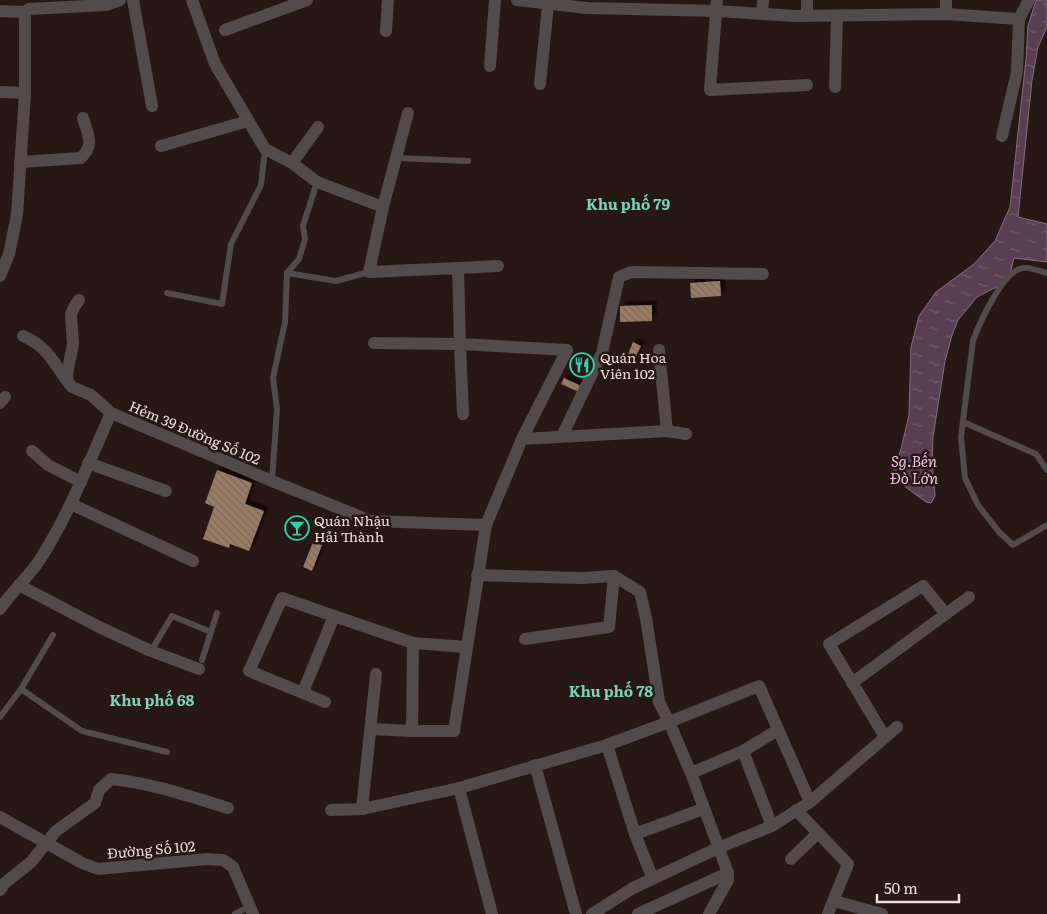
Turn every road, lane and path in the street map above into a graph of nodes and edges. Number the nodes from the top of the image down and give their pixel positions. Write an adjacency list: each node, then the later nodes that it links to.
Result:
1 (120, 0): 16 (street)
2 (133, 0): 30 (street)
3 (192, 0): 33 (street)
4 (307, 0): 22 (street)
5 (388, 0): 23 (street)
6 (495, 0): 24 (street)
7 (517, 0): 12 (street)
8 (763, 0): 17 (street)
9 (807, 0): 19 (street)
10 (946, 0): 18 (street)
11 (1029, 0): 21 (street)
12 (548, 5): 13 (street); 25 (street)
13 (667, 5): 14 (street)
14 (716, 6): 17 (street); 26 (street)
15 (0, 11): 16 (street)
16 (25, 12): 29 (street)
17 (762, 14): 19 (street)
18 (946, 14): 20 (street); 21 (street)
19 (807, 16): 20 (street)
20 (837, 16): 27 (street)
21 (1019, 20): 35 (street)
22 (225, 30)
23 (386, 31)
24 (490, 66)
25 (540, 84)
26 (807, 84)
27 (835, 87)
28 (0, 92): 29 (street)
29 (25, 94): 40 (street)
30 (152, 106)
31 (408, 113): 38 (street)
32 (82, 118): 40 (street)
33 (248, 121): 36 (street); 37 (street)
34 (318, 127): 41 (street)
35 (1002, 136)
36 (161, 146)
37 (265, 149): 41 (street); 51 (lane)
38 (396, 158): 39 (lane); 43 (street)
39 (468, 161)
40 (20, 162): 50 (street)
41 (292, 163): 42 (street)
42 (317, 182): 43 (street); 48 (lane)
43 (382, 207): 46 (street)
44 (498, 266): 45 (street)
45 (458, 268): 46 (street); 55 (street)
46 (369, 272): 48 (lane)
47 (1047, 272): 60 (lane)
48 (287, 273): 68 (lane)
49 (763, 274): 63 (street)
50 (0, 276)
51 (167, 293)
52 (79, 300): 57 (street)
53 (23, 336): 57 (street)
54 (374, 343): 55 (street)
55 (460, 344): 59 (street); 64 (street)
56 (659, 350): 61 (street)
57 (68, 382): 58 (street)
58 (111, 413): 66 (street, Hẻm 39 Đường Số 102); 68 (street, Hẻm 39 Đường Số 102)
59 (462, 414)
60 (963, 422): 67 (lane); 73 (lane)
61 (667, 431): 62 (street); 63 (street)
62 (686, 434)
63 (562, 436): 64 (street)
64 (522, 439): 72 (street)
65 (32, 452): 69 (street)
66 (88, 463): 69 (street, Hẻm 39 Đường Số 102); 70 (street)
67 (1047, 470)
68 (272, 481): 72 (street, Hẻm 39 Đường Số 102)
69 (81, 482): 71 (street, Hẻm 39 Đường Số 102)
70 (166, 491)
71 (71, 504): 74 (street); 77 (street, Hẻm 39 Đường Số 102)
72 (486, 525): 75 (street)
73 (1047, 526)
74 (193, 561)
75 (477, 575): 76 (street); 87 (street)
76 (614, 576): 85 (street); 96 (street)
77 (19, 585): 79 (street, Hẻm 39 Đường Số 102); 88 (street)
78 (968, 597): 81 (street)
79 (0, 609)
80 (217, 613): 83 (lane)
81 (945, 613): 91 (street); 91 (street)
82 (334, 616): 86 (street); 93 (street); 93 (street)
83 (211, 632): 88 (lane); 89 (lane)
84 (53, 635): 92 (lane)
85 (525, 639)
86 (413, 643): 87 (street); 100 (street)
87 (466, 647): 100 (street)
88 (151, 651): 89 (street)
89 (201, 665)
90 (376, 674): 98 (street)
91 (852, 683): 101 (street)
92 (21, 689): 95 (lane); 104 (lane)
93 (302, 692): 94 (street)
94 (325, 702)
95 (0, 717)
96 (669, 722): 99 (street); 102 (street); 106 (street)
97 (897, 726): 101 (street)
98 (371, 730): 100 (street); 110 (street)
99 (778, 730): 103 (street); 108 (street)
100 (412, 731)
101 (885, 737): 108 (street)
102 (607, 745): 105 (street); 117 (street)
103 (743, 751): 106 (street); 115 (street)
104 (167, 752)
105 (535, 765): 107 (street); 128 (street)
106 (690, 773): 111 (street)
107 (459, 788): 110 (street); 127 (street)
108 (810, 802): 113 (street)
109 (228, 808): 118 (street)
110 (362, 809): 112 (street)
111 (703, 809): 117 (street); 119 (street)
112 (330, 810)
113 (796, 810): 115 (street); 116 (street)
114 (0, 817): 118 (street, Đường Số 102)
115 (772, 826): 119 (street)
116 (818, 833): 120 (street); 124 (street)
117 (635, 834): 122 (street)
118 (46, 844): 123 (street); 125 (street, Đường Số 102)
119 (718, 848): 121 (street); 122 (street)
120 (791, 859)
121 (728, 872): 130 (street); 131 (street)
122 (653, 878): 129 (street)
123 (0, 890)
124 (834, 901): 132 (street); 133 (street)
125 (252, 910): 126 (lane)
126 (235, 914)
127 (492, 914)
128 (576, 914)
129 (592, 914)
130 (638, 914)
131 (709, 914)
132 (828, 914)
133 (882, 914)

